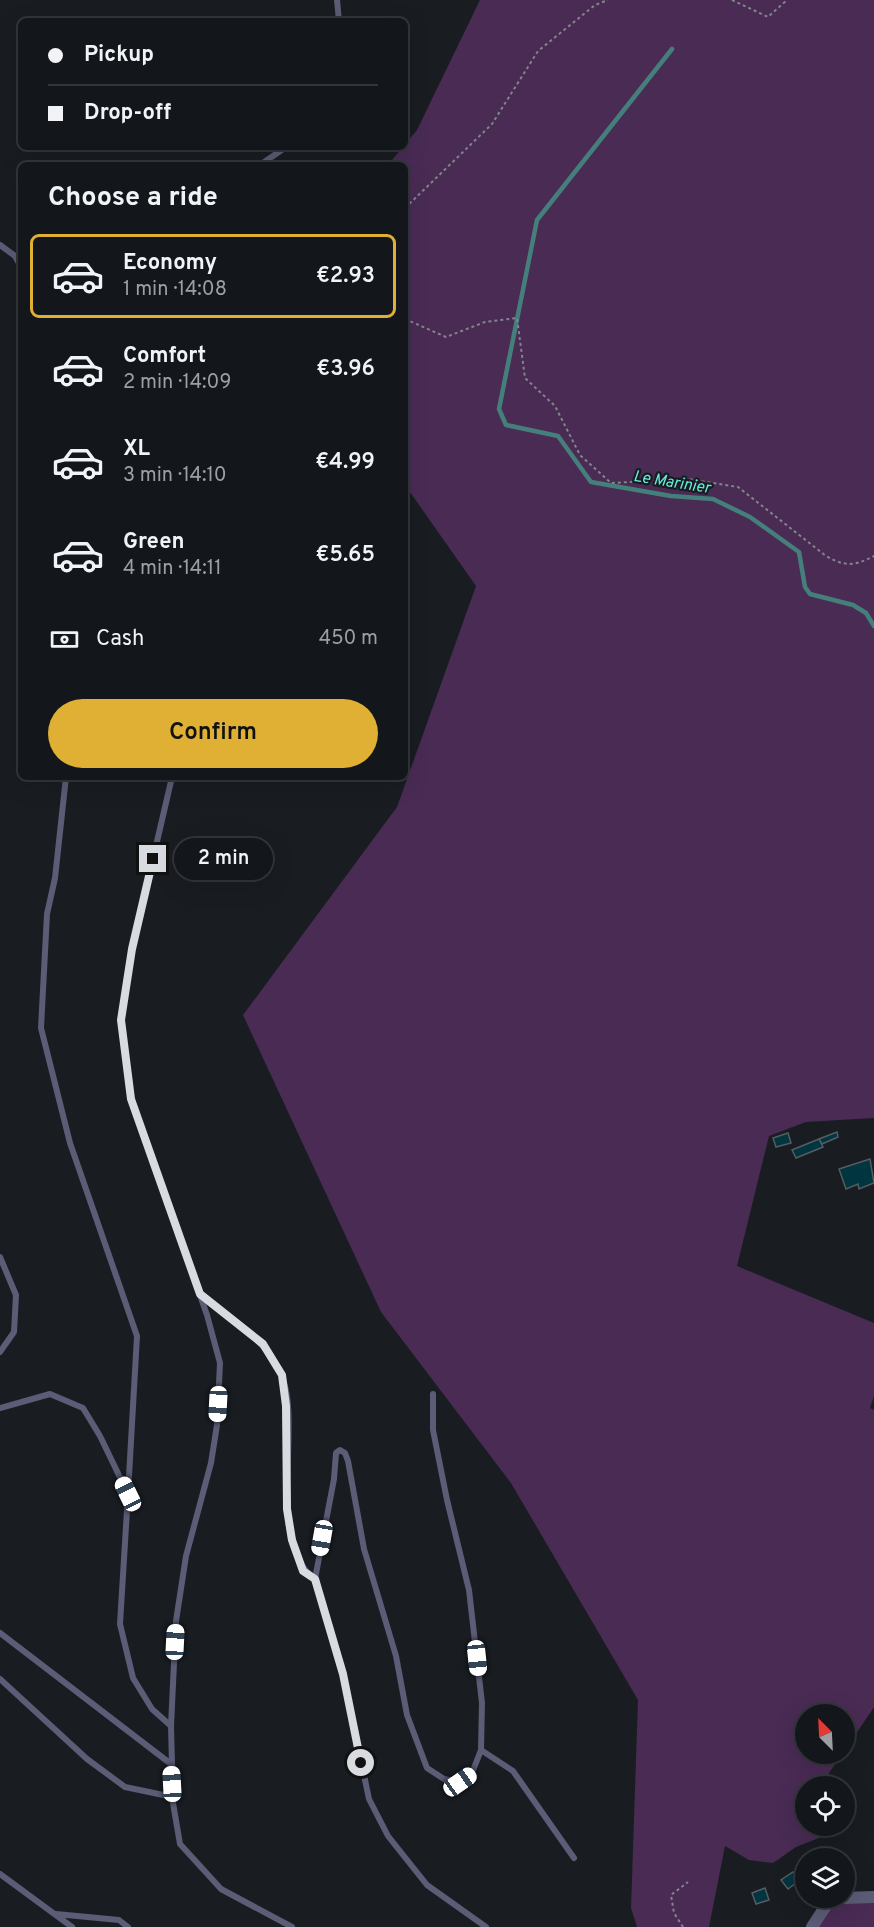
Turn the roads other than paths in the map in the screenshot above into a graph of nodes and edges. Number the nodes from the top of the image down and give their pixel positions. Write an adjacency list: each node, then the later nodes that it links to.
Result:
1 (337, 0): 2 (lane)
2 (339, 18)
3 (281, 150): 4 (lane)
4 (264, 162)
5 (0, 245): 6 (lane)
6 (18, 262)
7 (66, 780): 14 (lane)
8 (171, 780): 10 (lane)
9 (0, 1257): 11 (lane)
10 (200, 1294): 15 (lane); 18 (lane)
11 (0, 1352)
12 (433, 1394): 19 (lane)
13 (0, 1408): 14 (lane)
14 (128, 1494): 18 (lane)
15 (315, 1579): 19 (lane); 31 (lane)
16 (0, 1633): 20 (lane)
17 (0, 1679): 21 (lane)
18 (171, 1726): 20 (lane)
19 (481, 1750): 22 (lane)
20 (171, 1764): 21 (lane)
21 (173, 1797): 30 (lane)
22 (574, 1858)
23 (0, 1874): 27 (lane)
24 (874, 1897): 25 (street)
25 (855, 1898)
26 (824, 1908): 32 (street)
27 (54, 1914): 28 (lane); 29 (lane)
28 (72, 1927)
29 (128, 1927)
30 (292, 1927)
31 (486, 1927)
32 (812, 1927)

